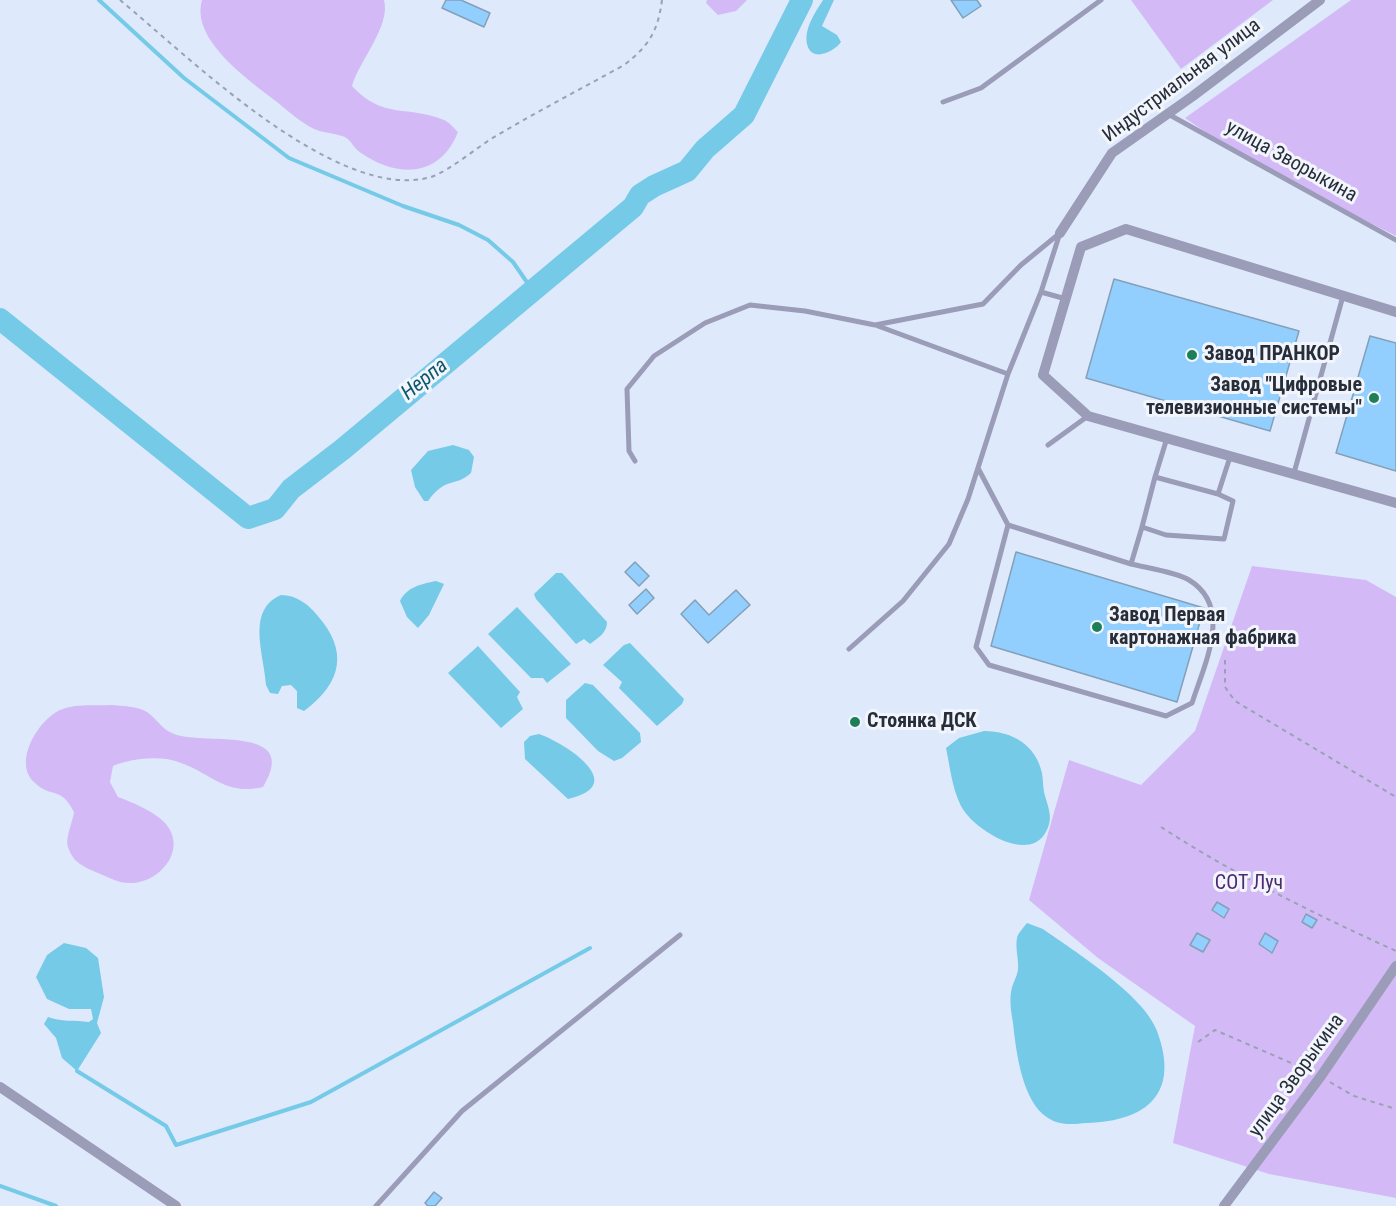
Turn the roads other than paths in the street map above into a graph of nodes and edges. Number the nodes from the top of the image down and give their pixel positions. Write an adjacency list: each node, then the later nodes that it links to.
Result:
1 (1101, 0): 3 (lane)
2 (1320, 0): 4 (street, Индустриальная улица)
3 (944, 102)
4 (1168, 114): 5 (street, Индустриальная улица); 6 (lane, улица Зворыкина)
5 (1060, 233): 7 (lane); 11 (lane)
6 (1396, 240)
7 (1041, 292): 9 (lane); 12 (lane)
8 (1343, 296): 9 (street); 10 (street); 19 (lane)
9 (1066, 299): 13 (street)
10 (1396, 312)
11 (875, 325): 12 (lane); 17 (lane)
12 (1008, 374): 18 (lane)
13 (1089, 416): 14 (street); 15 (lane)
14 (1167, 437): 16 (street); 20 (lane)
15 (1048, 445)
16 (1231, 454): 19 (street); 21 (lane)
17 (635, 461)
18 (978, 468): 23 (lane); 26 (lane)
19 (1294, 473): 22 (street)
20 (1155, 477): 21 (lane); 24 (lane)
21 (1218, 494): 24 (lane)
22 (1396, 503)
23 (1008, 525): 25 (lane); 25 (lane)
24 (1142, 526): 25 (lane)
25 (1131, 564)
26 (849, 649)
27 (680, 935): 31 (lane)
28 (1396, 966): 32 (street, улица Зворыкина)
29 (0, 1087): 30 (street)
30 (176, 1206)
31 (376, 1206)
32 (1224, 1206)

